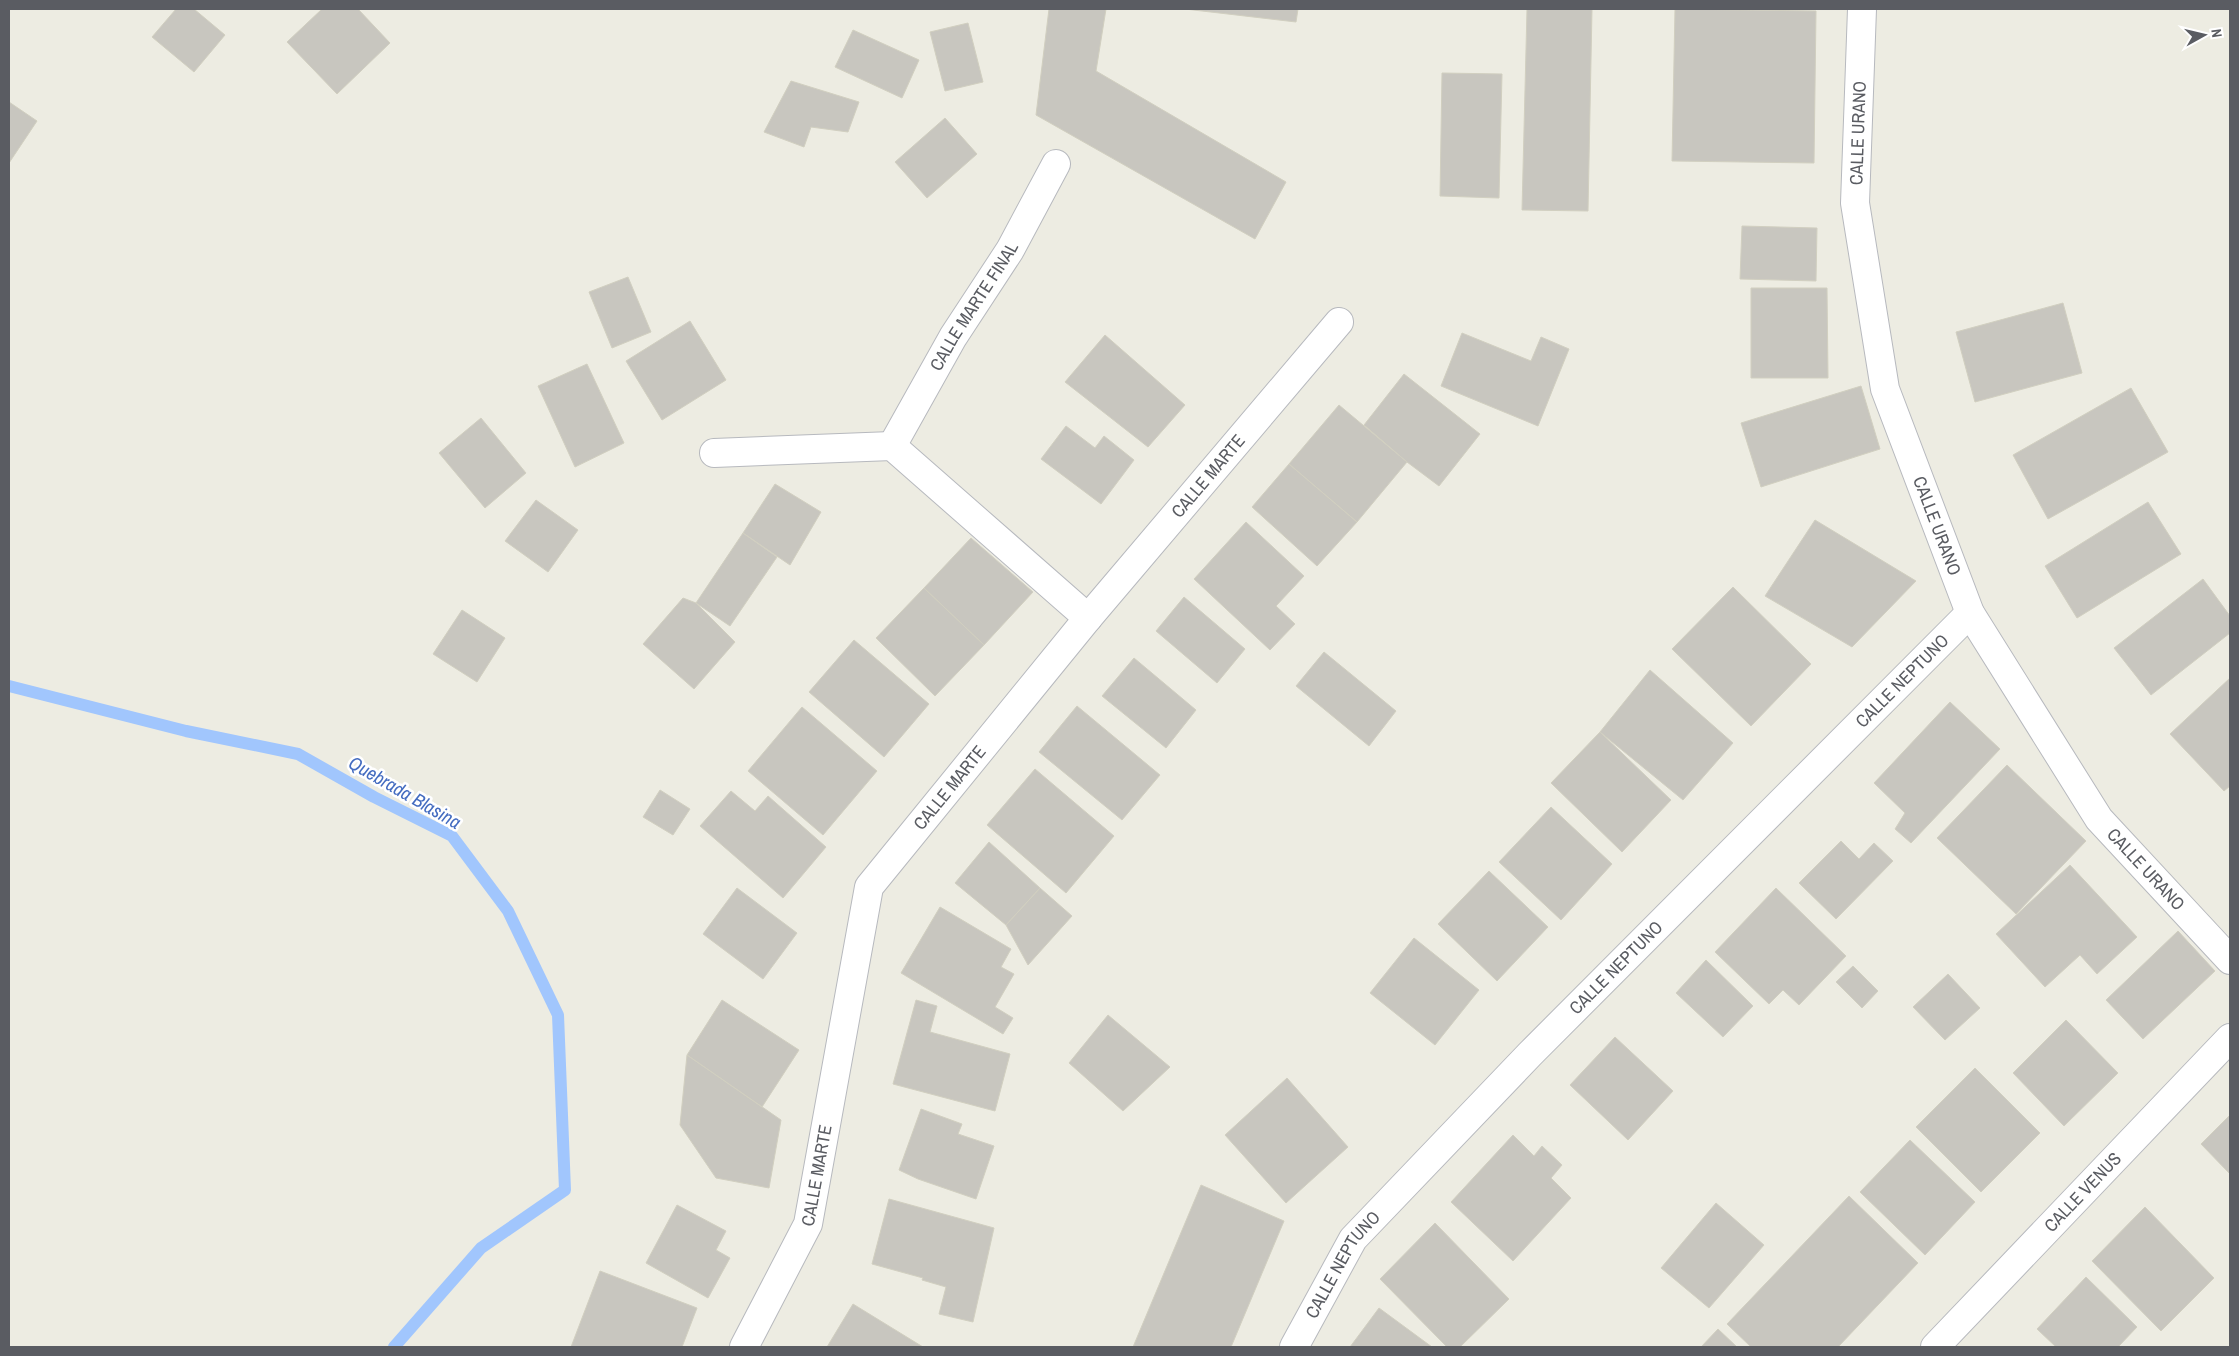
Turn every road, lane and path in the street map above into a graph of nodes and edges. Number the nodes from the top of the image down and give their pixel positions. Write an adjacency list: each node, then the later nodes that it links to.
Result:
1 (1862, 9): 6 (street, CALLE URANO)
2 (1056, 164): 4 (street, CALLE MARTE FINAL)
3 (1339, 322): 7 (street, CALLE MARTE)
4 (892, 446): 5 (street); 7 (street)
5 (714, 453)
6 (1970, 613): 8 (street, CALLE URANO); 11 (street, CALLE NEPTUNO)
7 (1088, 618): 10 (street, CALLE MARTE)
8 (2230, 960)
9 (2230, 1038): 12 (street, CALLE VENUS)
10 (744, 1347)
11 (1294, 1347)
12 (1934, 1347)

